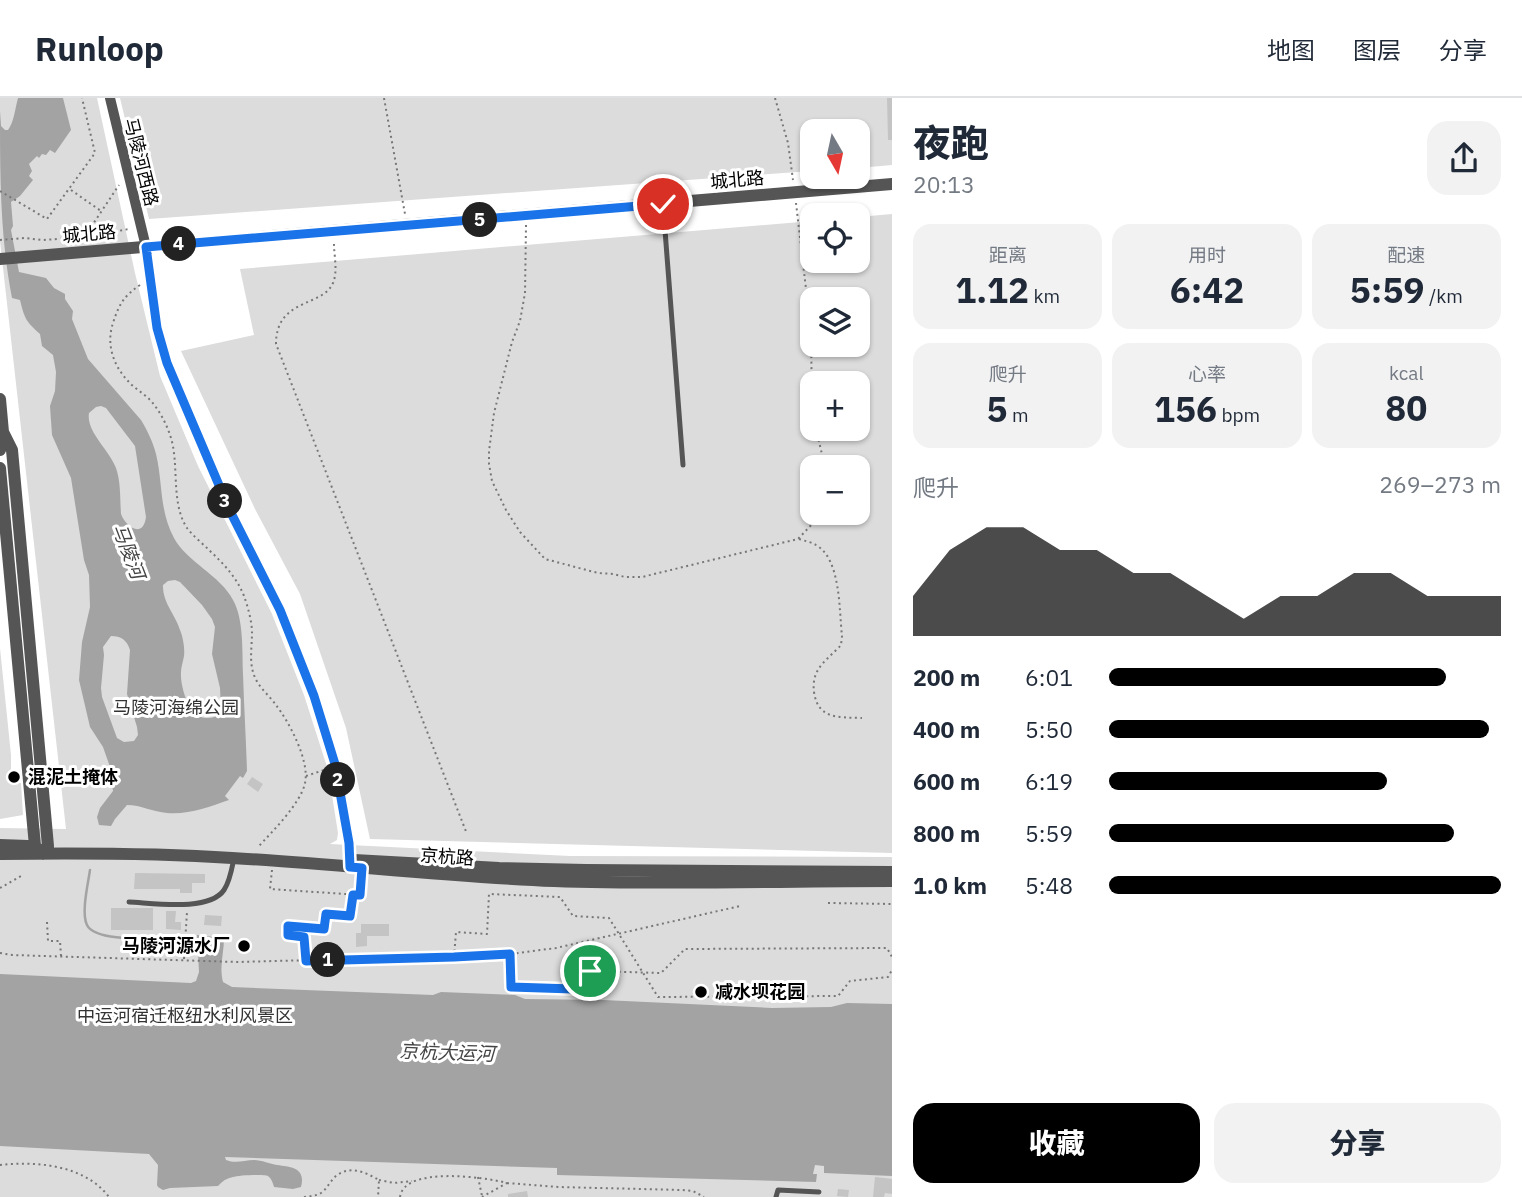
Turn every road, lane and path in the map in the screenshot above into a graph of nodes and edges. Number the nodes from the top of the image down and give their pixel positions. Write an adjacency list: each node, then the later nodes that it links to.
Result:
1 (82, 98): 7 (path)
2 (110, 98): 5 (street, 马陵河西路)
3 (384, 98): 14 (path)
4 (775, 98): 9 (path)
5 (128, 173): 11 (path); 13 (street, 马陵河西路)
6 (892, 184): 9 (street, 城北路)
7 (69, 189): 8 (path); 11 (path)
8 (0, 191)
9 (795, 193): 10 (street, 城北路); 21 (path)
10 (663, 204): 12 (street, 城北路); 25 (lane)
11 (102, 211): 16 (path)
12 (526, 216): 14 (street, 城北路); 28 (path)
13 (141, 226): 16 (path); 18 (street, 马陵河西路)
14 (408, 226): 15 (street, 城北路)
15 (333, 232): 18 (street, 城北路); 32 (path)
16 (85, 237): 17 (path)
17 (0, 240)
18 (146, 247): 19 (street, 城北路); 20 (street, 马陵河西路)
19 (0, 259)
20 (150, 279): 30 (street, 马陵河西路); 31 (path)
21 (812, 371)
22 (0, 399): 23 (street)
23 (2, 424): 24 (street); 34 (street)
24 (0, 450)
25 (683, 465)
26 (0, 468): 34 (street)
27 (811, 525): 28 (path)
28 (799, 539): 29 (path)
29 (862, 718)
30 (335, 764): 31 (path); 38 (street, 马陵河西路)
31 (305, 776): 35 (path)
32 (467, 834)
33 (0, 845): 34 (street, 京杭路)
34 (42, 848): 35 (street, 京杭路); 36 (street, 京杭路); 37 (street, 京杭路)
35 (253, 853): 38 (street, 京杭路)
36 (0, 854)
37 (234, 858): 38 (street, 京杭路); 47 (lane)
38 (354, 865): 40 (street, 京杭路); 42 (street, 京杭路); 44 (path)
39 (273, 867): 44 (path)
40 (892, 872)
41 (22, 876): 43 (path)
42 (892, 881)
43 (0, 888)
44 (353, 895): 58 (path)
45 (129, 902): 47 (lane)
46 (828, 903): 48 (path)
47 (187, 904): 57 (path)
48 (892, 904)
49 (740, 906): 51 (path)
50 (47, 922): 54 (path)
51 (618, 933): 53 (path); 55 (path); 60 (path)
52 (0, 953): 54 (path)
53 (510, 954): 55 (path); 60 (path)
54 (61, 956): 57 (path)
55 (454, 957): 58 (path)
56 (892, 957): 60 (path)
57 (184, 960): 58 (path)
58 (306, 961)
59 (892, 970): 60 (path)
60 (643, 973)
61 (0, 1165): 67 (path)
62 (478, 1177): 64 (path); 65 (path); 71 (path)
63 (379, 1180): 64 (path); 68 (path); 69 (path)
64 (416, 1180): 70 (path)
65 (507, 1182): 71 (path); 72 (path)
66 (819, 1192): 73 (lane)
67 (109, 1197)
68 (304, 1197)
69 (378, 1197)
70 (400, 1197)
71 (482, 1197)
72 (704, 1197)
73 (776, 1197)

